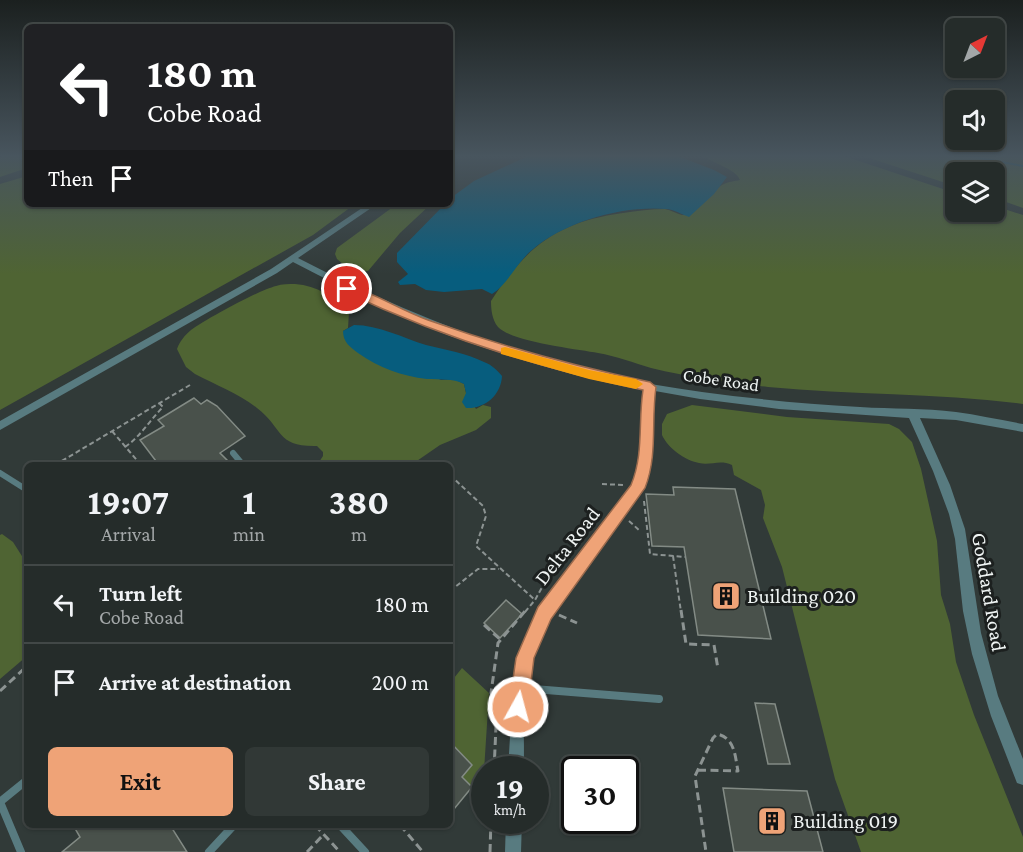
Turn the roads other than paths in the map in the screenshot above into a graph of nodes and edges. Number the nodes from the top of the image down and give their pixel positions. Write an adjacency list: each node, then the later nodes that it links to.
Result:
1 (369, 207): 2 (street)
2 (292, 259): 3 (street, Cobe Road); 5 (street)
3 (650, 387): 4 (street, Cobe Road); 11 (street, Delta Road)
4 (913, 414): 6 (street, Cobe Road); 14 (street, Goddard Road)
5 (0, 426)
6 (1023, 428)
7 (233, 453): 8 (lane)
8 (240, 462)
9 (0, 473): 10 (lane)
10 (24, 488)
11 (519, 688): 12 (lane); 13 (street, Delta Road)
12 (660, 699)
13 (517, 756)
14 (1023, 777)
15 (24, 782): 19 (lane)
16 (231, 828): 20 (lane)
17 (343, 828): 21 (lane)
18 (514, 834): 22 (street)
19 (21, 852)
20 (209, 852)
21 (365, 852)
22 (513, 852)

